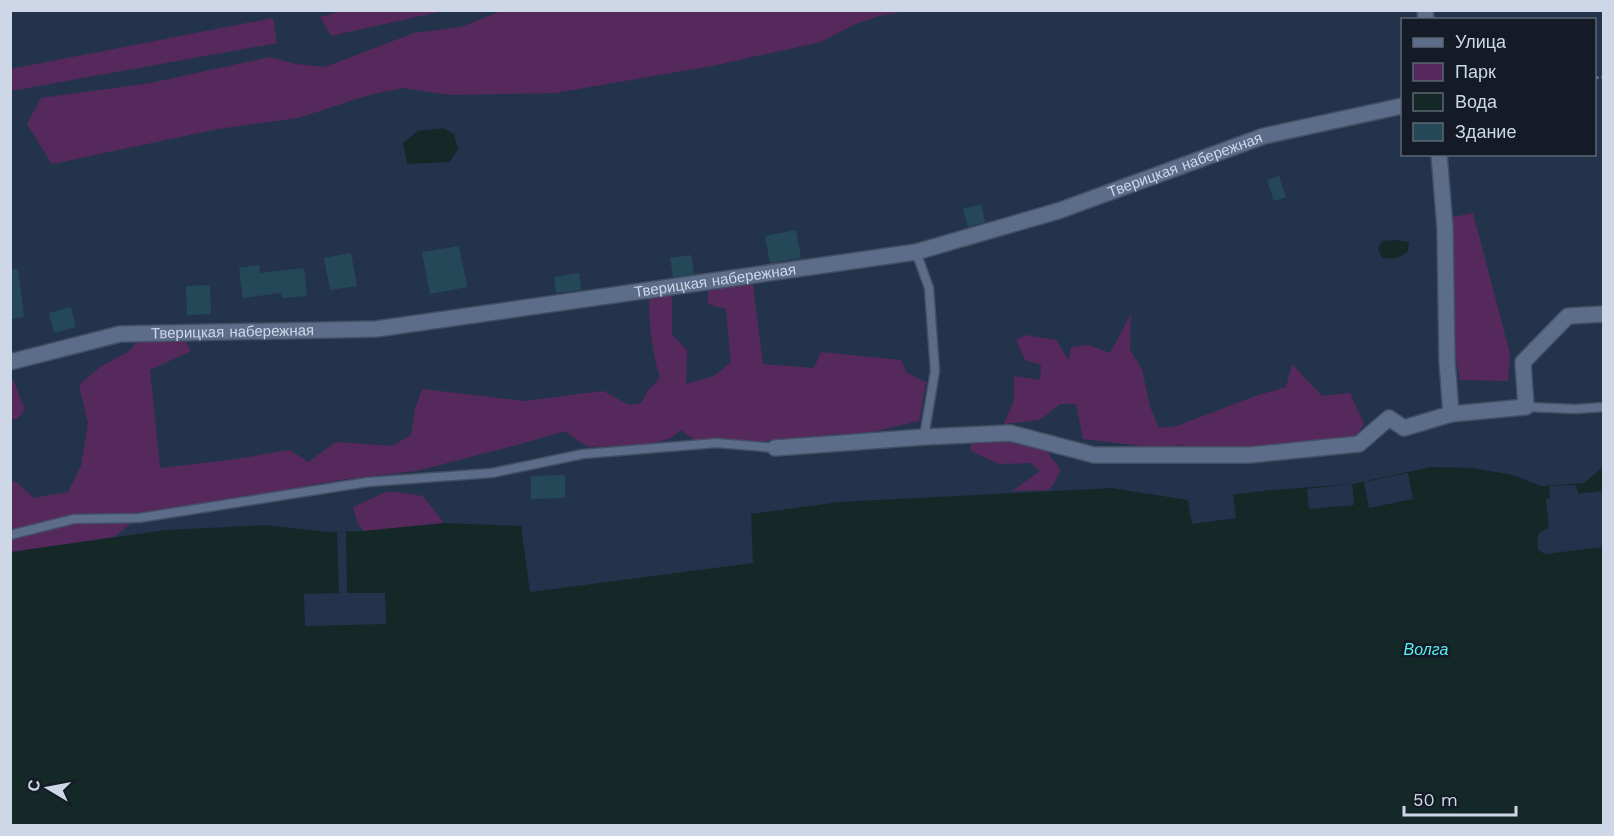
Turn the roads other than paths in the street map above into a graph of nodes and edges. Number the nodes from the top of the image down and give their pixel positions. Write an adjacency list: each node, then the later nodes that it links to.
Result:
1 (1401, 106): 3 (street, Тверицкая набережная)
2 (1439, 156): 8 (street)
3 (916, 252): 5 (street, Тверицкая набережная); 9 (lane)
4 (1604, 314): 7 (street)
5 (10, 362)
6 (1604, 406): 7 (lane)
7 (1526, 407): 8 (street)
8 (1451, 414): 9 (street)
9 (924, 436): 10 (street)
10 (775, 448): 11 (lane)
11 (10, 535)

